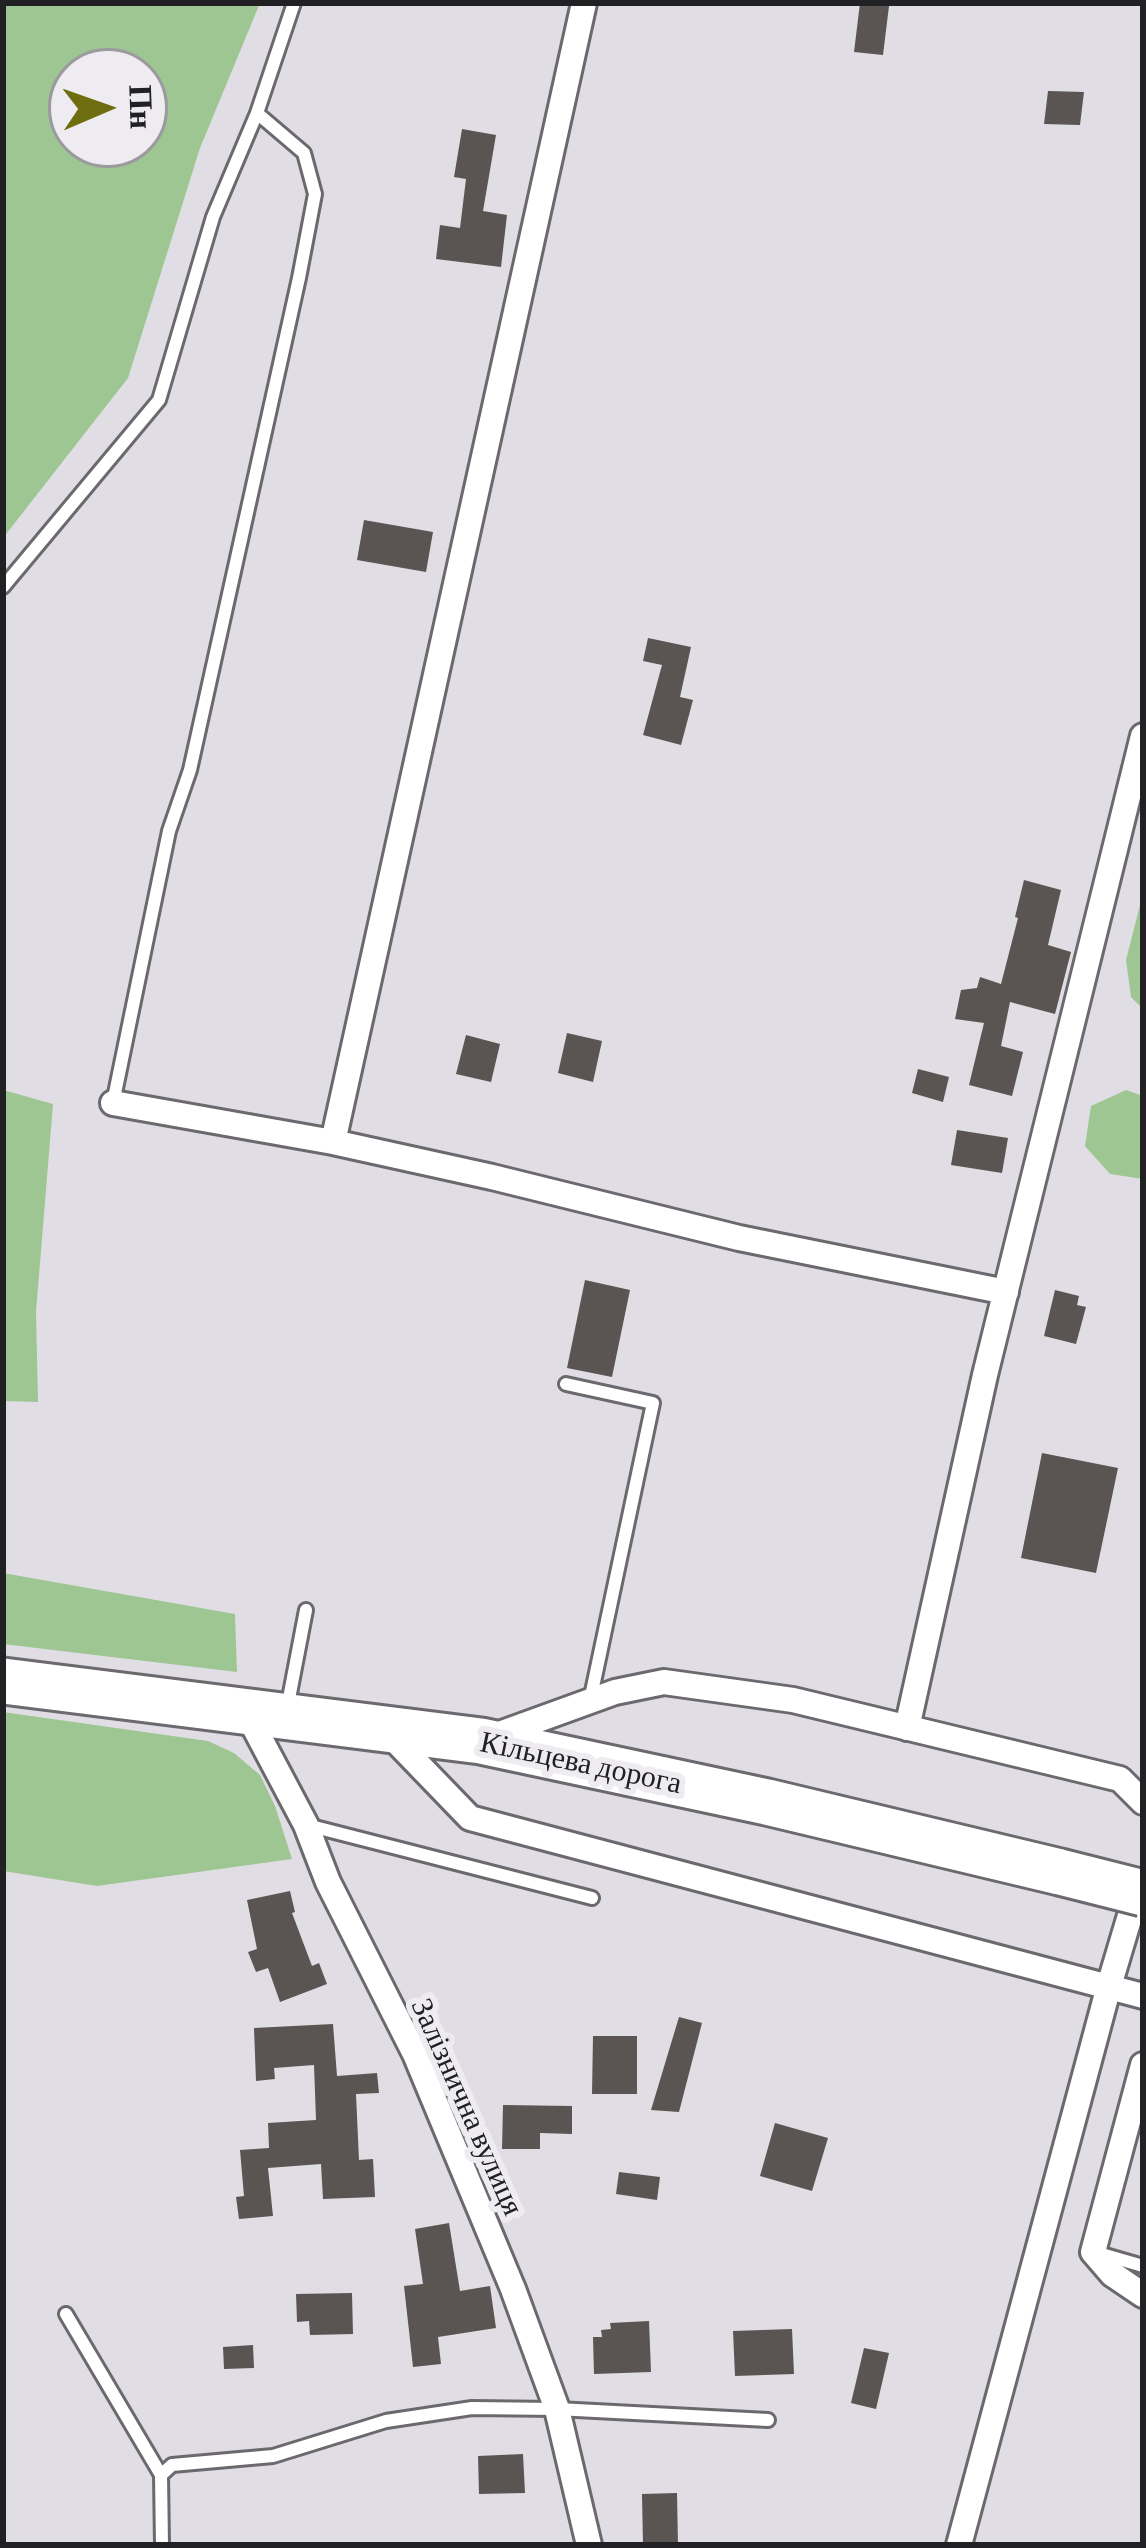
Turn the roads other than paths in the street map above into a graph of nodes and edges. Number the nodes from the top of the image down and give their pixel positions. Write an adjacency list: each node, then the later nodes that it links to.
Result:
1 (294, 3): 3 (lane)
2 (584, 3): 7 (street)
3 (257, 113): 4 (lane); 6 (lane)
4 (3, 587)
5 (1143, 736): 8 (street)
6 (113, 1102): 7 (street)
7 (333, 1142): 8 (street)
8 (1006, 1292): 15 (street)
9 (566, 1384): 12 (lane)
10 (306, 1610): 13 (lane)
11 (5, 1681): 13 (highway, Кільцева дорога)
12 (590, 1701): 15 (street); 16 (street)
13 (266, 1712): 14 (highway, Кільцева дорога); 18 (street, Залізнична вулиця)
14 (382, 1727): 16 (highway, Кільцева дорога); 22 (street)
15 (907, 1728): 17 (street)
16 (481, 1741): 20 (highway, Кільцева дорога, bridge)
17 (1143, 1802)
18 (306, 1825): 21 (lane); 29 (street, Залізнична вулиця)
19 (1143, 1872): 22 (street)
20 (1143, 1893)
21 (592, 1898)
22 (1109, 1986): 23 (street); 34 (street)
23 (1143, 1996)
24 (1143, 2065): 25 (street)
25 (1093, 2252): 26 (lane); 27 (street)
26 (1143, 2266)
27 (1143, 2295)
28 (66, 2314): 31 (lane)
29 (557, 2409): 30 (lane); 31 (lane); 33 (street, Залізнична вулиця)
30 (768, 2420)
31 (161, 2475): 32 (lane)
32 (162, 2545)
33 (589, 2545)
34 (958, 2545)

